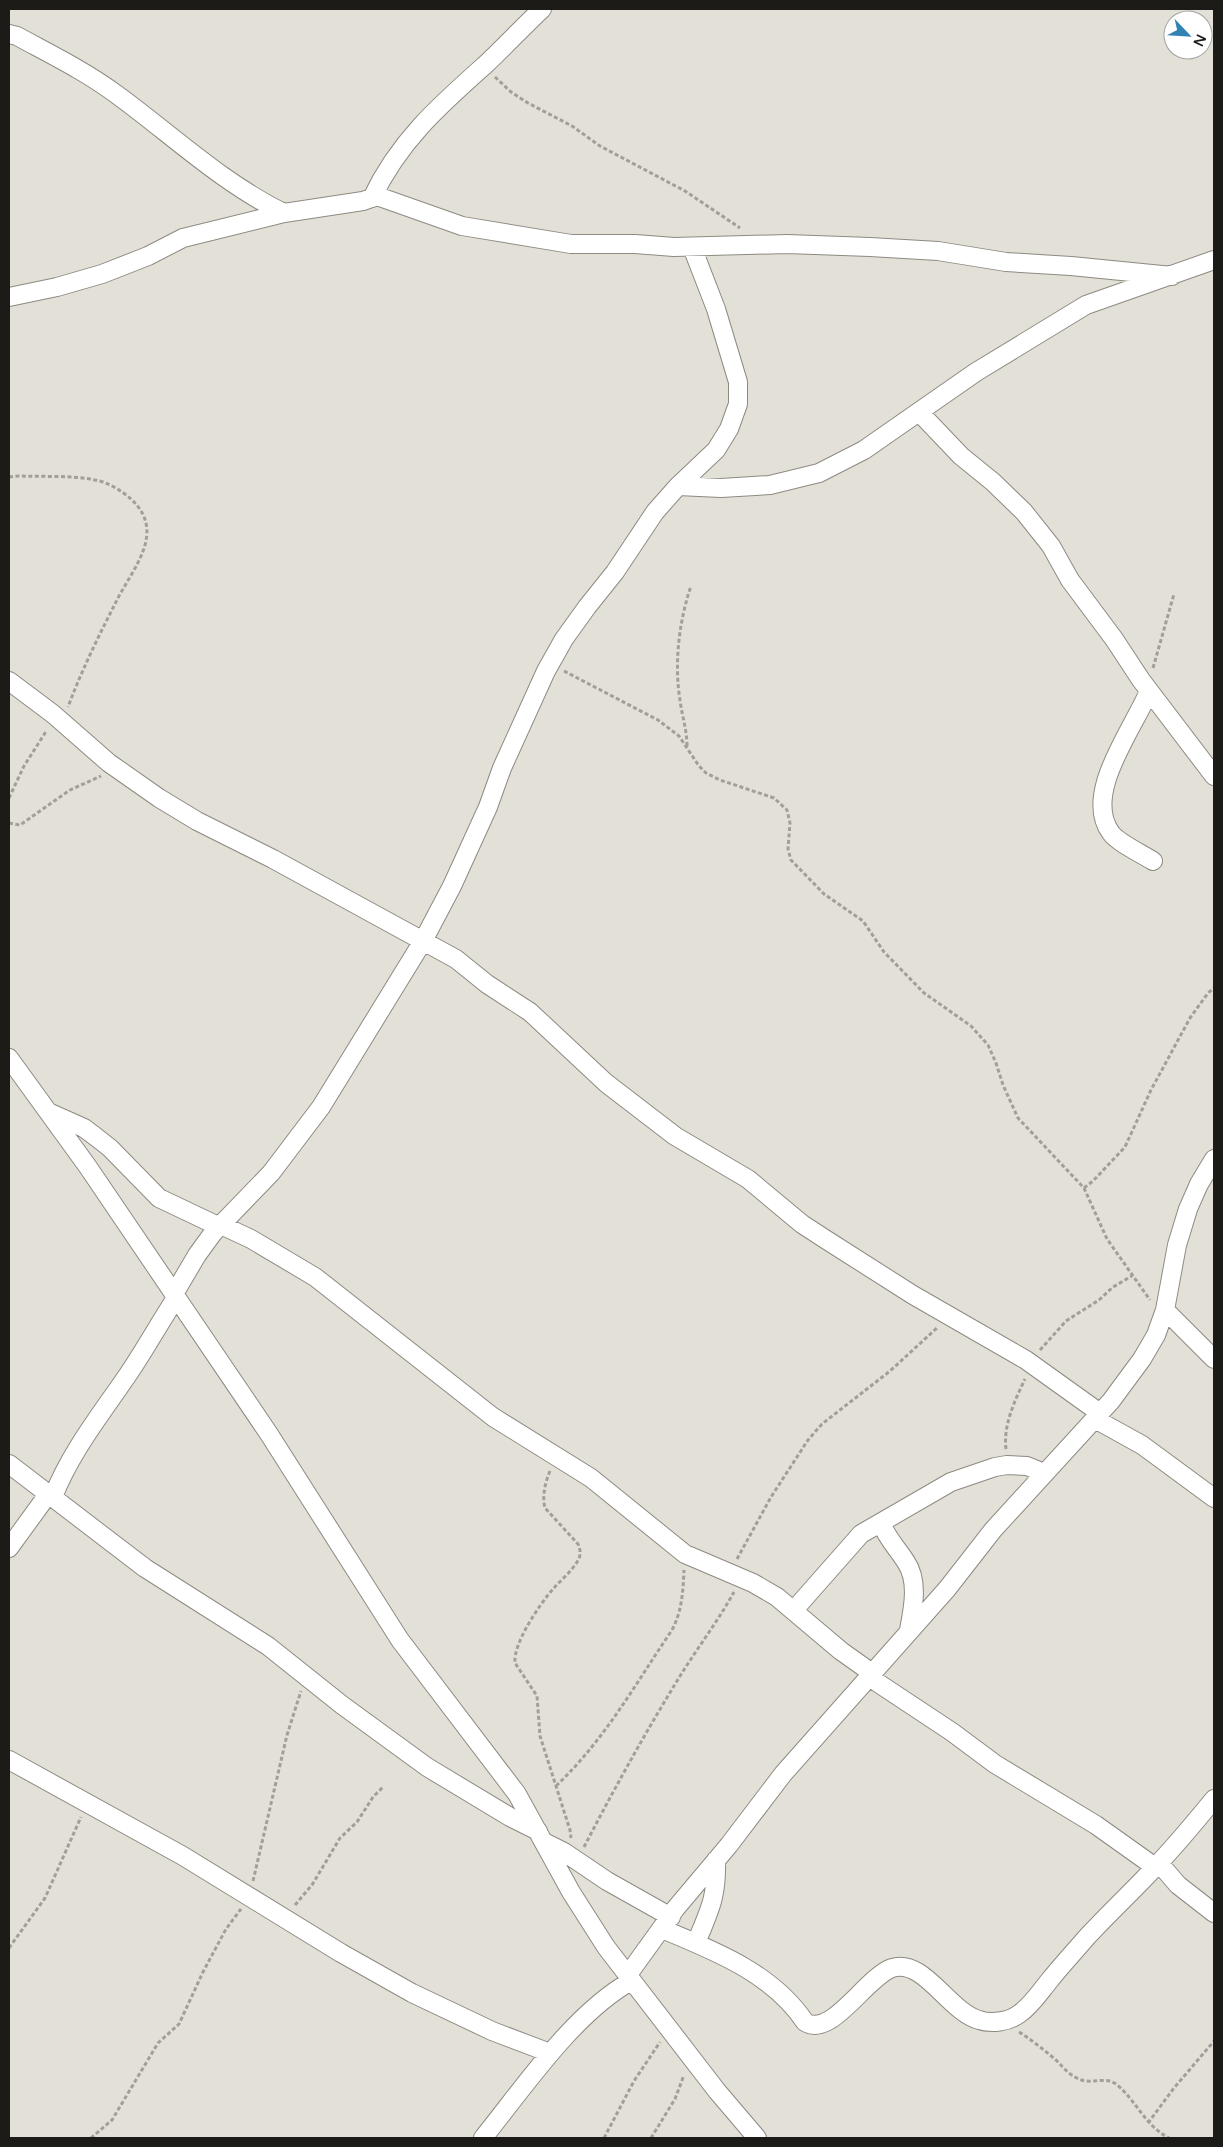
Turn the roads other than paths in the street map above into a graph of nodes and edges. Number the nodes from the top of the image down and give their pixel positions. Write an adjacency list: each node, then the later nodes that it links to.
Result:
1 (542, 9): 3 (street)
2 (9, 34): 4 (street)
3 (372, 198): 4 (street); 5 (street)
4 (284, 213): 8 (street)
5 (692, 247): 7 (street); 10 (street)
6 (1214, 260): 7 (street)
7 (1172, 276): 9 (street)
8 (9, 297)
9 (920, 413): 10 (street); 12 (street)
10 (678, 486): 15 (street)
11 (9, 681): 15 (street)
12 (1147, 689): 13 (street); 14 (street)
13 (1214, 776)
14 (1153, 861)
15 (423, 941): 19 (street); 23 (street)
16 (9, 1058): 17 (street)
17 (47, 1111): 19 (street); 20 (street)
18 (1214, 1158): 21 (street)
19 (220, 1226): 20 (street); 30 (street)
20 (175, 1296): 26 (street); 35 (street)
21 (1164, 1313): 22 (street); 23 (street)
22 (1214, 1359)
23 (1098, 1416): 25 (street); 27 (street)
24 (9, 1464): 26 (street)
25 (1044, 1473): 28 (street); 31 (street)
26 (51, 1495): 29 (street); 35 (street)
27 (1214, 1498)
28 (881, 1523): 30 (street); 31 (street)
29 (9, 1548)
30 (794, 1610): 32 (street)
31 (909, 1630): 32 (street)
32 (871, 1675): 36 (street); 37 (street)
33 (9, 1760): 42 (street)
34 (1214, 1799): 37 (street)
35 (541, 1836): 39 (street); 41 (street)
36 (716, 1860): 39 (street); 40 (street)
37 (1157, 1865): 38 (street); 40 (street)
38 (1214, 1913)
39 (666, 1923): 40 (street); 41 (street)
40 (696, 1943)
41 (629, 1978): 42 (street); 44 (street)
42 (550, 2053): 43 (street)
43 (484, 2138)
44 (757, 2138)

